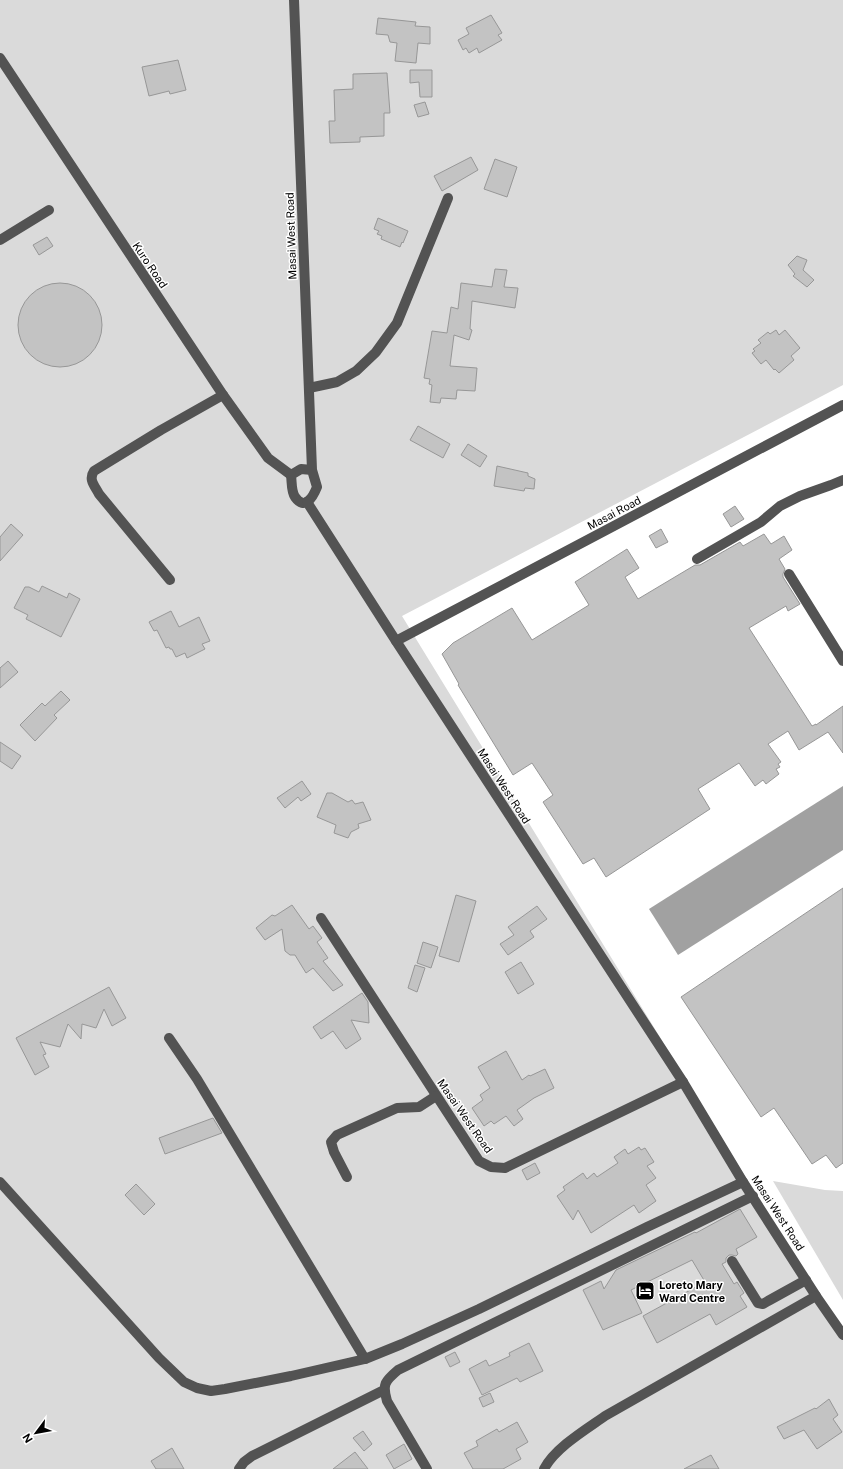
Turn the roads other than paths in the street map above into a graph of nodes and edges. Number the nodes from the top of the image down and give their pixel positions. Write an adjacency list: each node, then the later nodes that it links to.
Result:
1 (294, 0): 6 (street, Masai West Road)
2 (0, 58): 7 (street, Kuro Road)
3 (448, 198): 6 (street)
4 (49, 210): 5 (street)
5 (0, 240)
6 (309, 388): 9 (street, Masai West Road)
7 (223, 395): 10 (street, Kuro Road); 15 (street)
8 (843, 405): 16 (street, Masai Road)
9 (312, 470): 10 (street); 12 (street)
10 (291, 475): 12 (street)
11 (843, 480): 13 (street)
12 (307, 502): 16 (street, Masai West Road)
13 (697, 559)
14 (789, 574): 17 (street)
15 (170, 580)
16 (396, 642): 20 (street, Masai West Road)
17 (843, 661)
18 (321, 918): 21 (street, Masai West Road)
19 (169, 1038): 30 (street)
20 (683, 1082): 21 (street, Masai West Road); 24 (street, Masai West Road)
21 (436, 1096): 22 (street)
22 (346, 1177)
23 (0, 1182): 30 (street)
24 (743, 1182): 25 (street, Masai West Road); 30 (street)
25 (753, 1196): 27 (street, Masai West Road); 31 (street)
26 (732, 1261): 27 (street)
27 (806, 1280): 28 (street, Masai West Road)
28 (816, 1296): 29 (street, Masai West Road); 34 (street)
29 (843, 1335)
30 (365, 1359)
31 (384, 1390): 32 (street); 33 (street)
32 (239, 1469)
33 (427, 1469)
34 (544, 1469)

